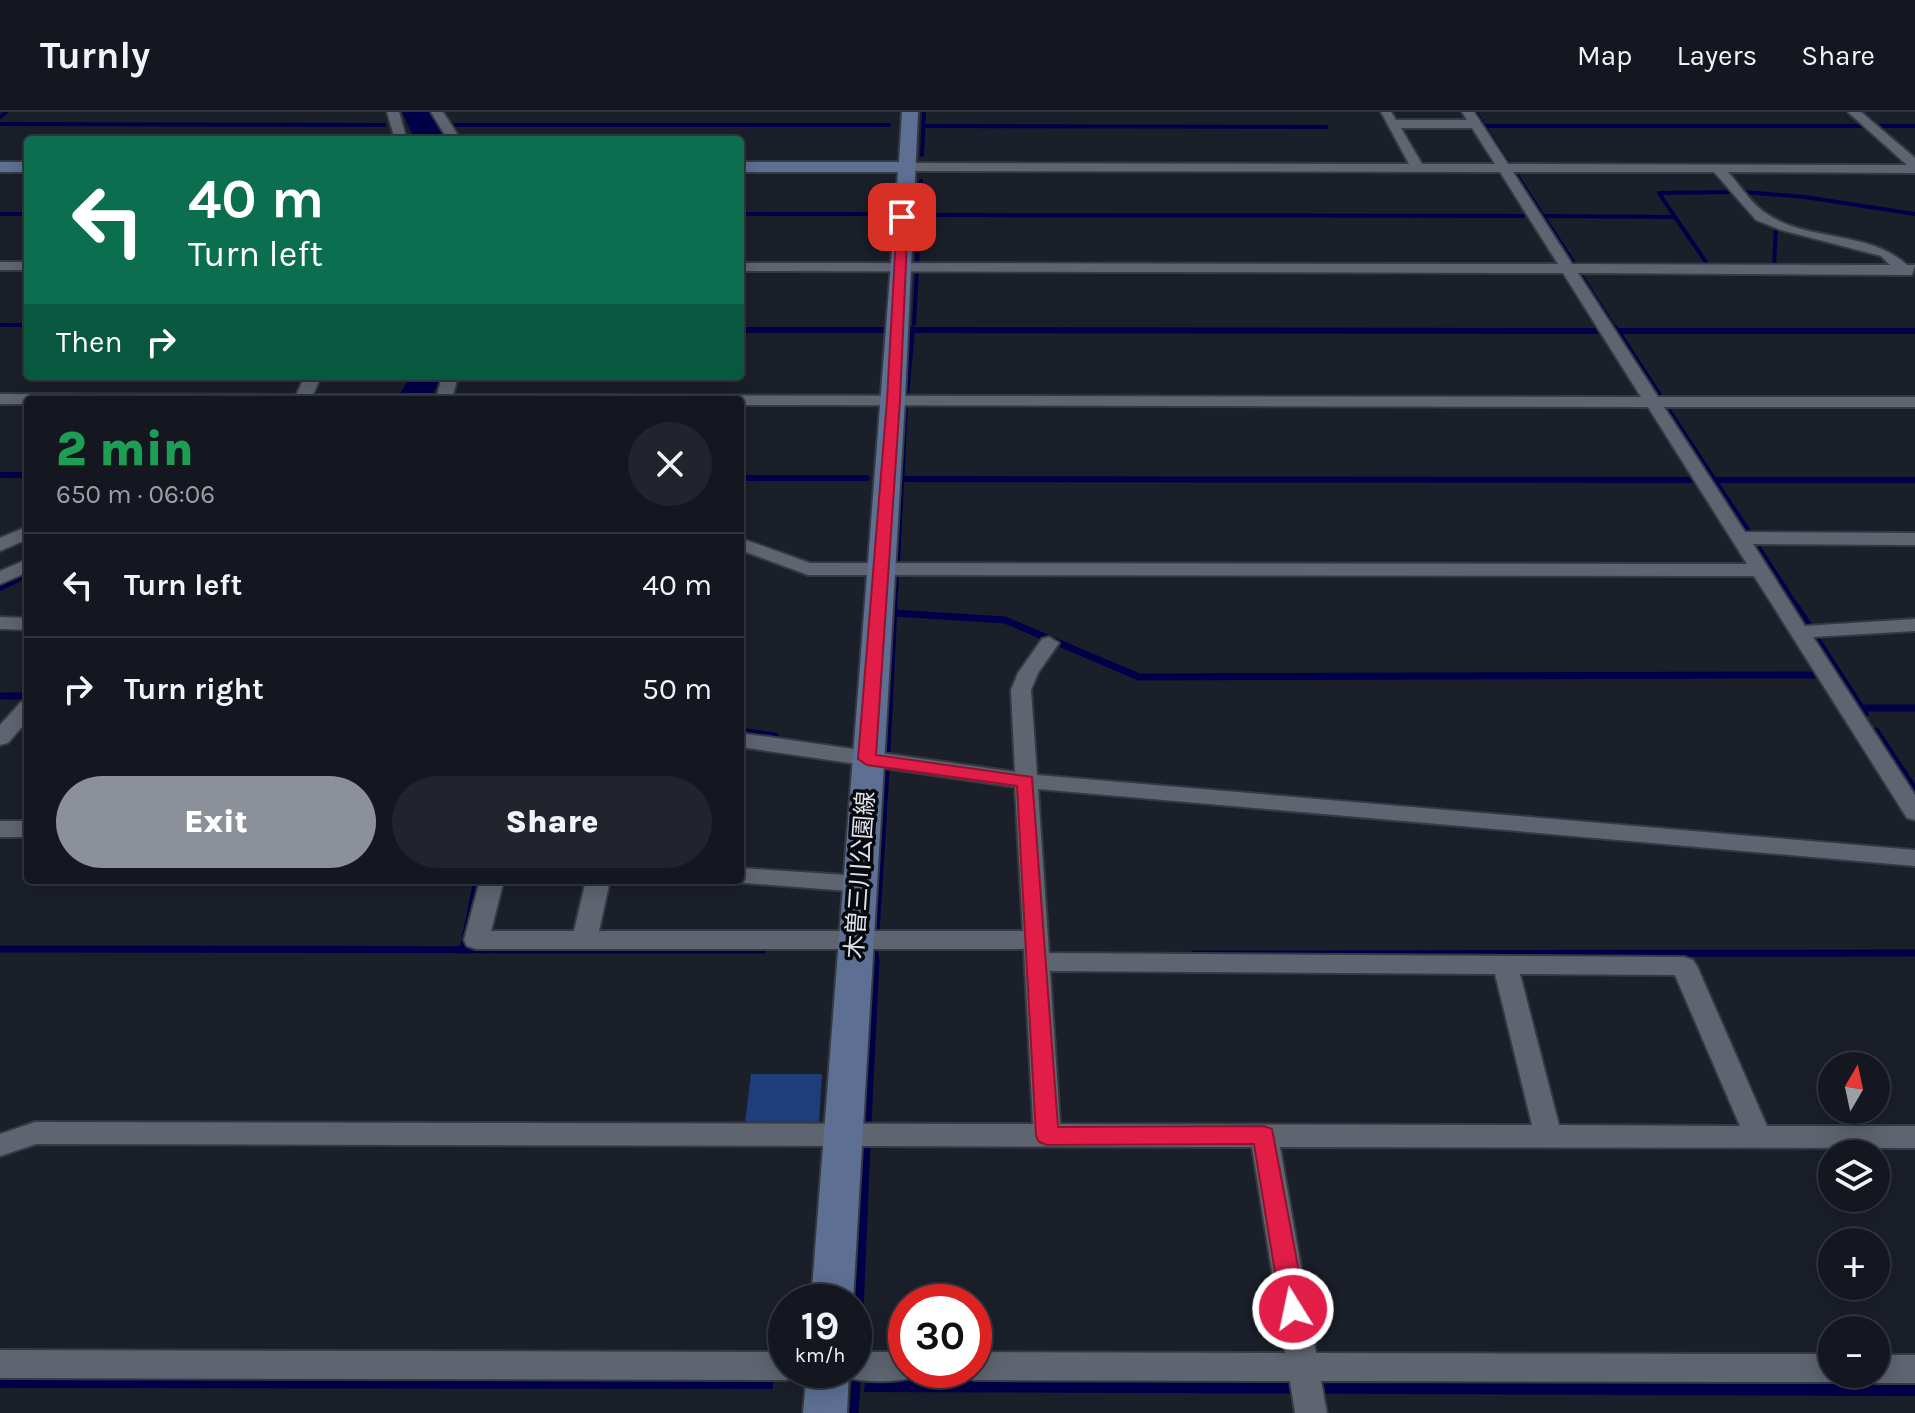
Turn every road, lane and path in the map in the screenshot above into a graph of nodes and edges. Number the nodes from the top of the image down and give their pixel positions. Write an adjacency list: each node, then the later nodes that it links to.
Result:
1 (393, 112): 8 (street)
2 (437, 112): 9 (street)
3 (910, 112): 13 (main road, 木曽三川公園線)
4 (1468, 112): 7 (street)
5 (1854, 112): 14 (street)
6 (1389, 118): 7 (street); 15 (street)
7 (1475, 124): 16 (street)
8 (400, 136)
9 (452, 136)
10 (0, 167): 11 (main road)
11 (24, 167)
12 (744, 167): 13 (main road)
13 (905, 167): 15 (street); 21 (main road, 木曽三川公園線)
14 (1915, 167): 17 (street)
15 (1418, 169): 16 (street)
16 (1505, 169): 17 (street); 22 (street)
17 (1718, 169): 23 (street)
18 (0, 266): 19 (street)
19 (24, 266)
20 (744, 267): 21 (street)
21 (900, 267): 22 (street); 28 (main road, 木曽三川公園線)
22 (1566, 268): 23 (street); 29 (street)
23 (1909, 269): 24 (street)
24 (1915, 281)
25 (0, 399): 26 (street)
26 (24, 399)
27 (744, 400): 28 (street)
28 (894, 400): 29 (street); 37 (main road, 木曽三川公園線)
29 (1652, 402): 30 (street); 32 (street)
30 (1915, 402)
31 (24, 534): 34 (street)
32 (1739, 538): 33 (street); 38 (street)
33 (1915, 539)
34 (0, 545)
35 (744, 545): 37 (street)
36 (24, 567): 39 (street)
37 (882, 569): 38 (street); 48 (main road, 木曽三川公園線)
38 (1759, 570): 43 (street)
39 (0, 578)
40 (0, 623): 41 (street)
41 (24, 624)
42 (1915, 625): 43 (street)
43 (1799, 632): 50 (street)
44 (1049, 643): 49 (street)
45 (24, 711): 46 (street)
46 (0, 738)
47 (744, 741): 48 (street)
48 (867, 759): 49 (street); 57 (main road, 木曽三川公園線)
49 (1026, 781): 53 (street); 60 (street)
50 (1915, 813)
51 (0, 829): 52 (street)
52 (24, 829)
53 (1915, 858)
54 (744, 876): 57 (street)
55 (491, 884): 59 (street)
56 (597, 884): 59 (street)
57 (861, 884): 58 (main road, 木曽三川公園線)
58 (856, 940): 59 (street); 60 (street); 63 (main road, 木曽三川公園線)
59 (584, 941)
60 (1036, 951): 61 (street); 64 (street)
61 (1505, 965): 65 (street); 66 (street)
62 (1264, 1135): 64 (street); 65 (street); 77 (street)
63 (842, 1136): 64 (street); 68 (street); 69 (main road, 木曽三川公園線)
64 (1047, 1136)
65 (1548, 1136): 66 (street)
66 (1758, 1136): 67 (street)
67 (1915, 1137)
68 (0, 1145)
69 (833, 1284)
70 (0, 1364): 71 (street)
71 (768, 1366)
72 (992, 1367): 77 (street)
73 (1818, 1369): 77 (street)
74 (1890, 1369): 75 (street)
75 (1915, 1369)
76 (827, 1388): 78 (main road)
77 (1307, 1388)
78 (825, 1413)

